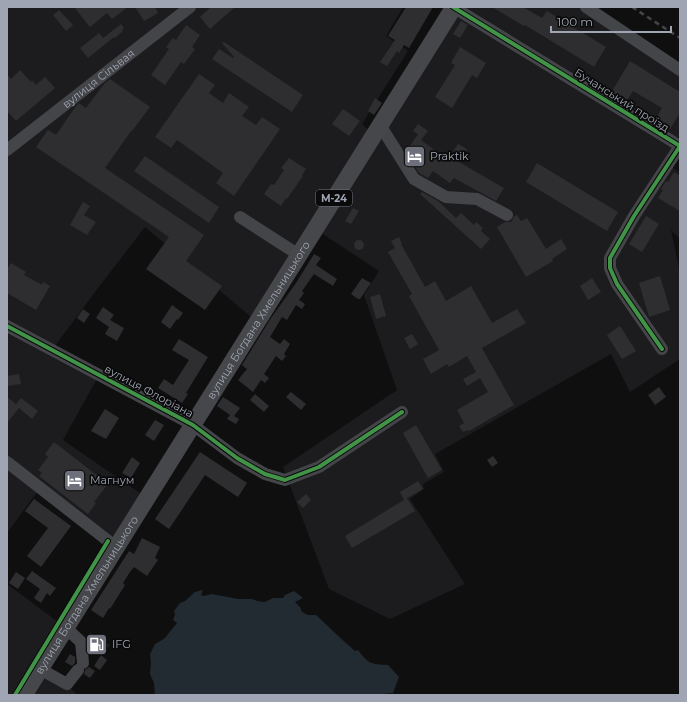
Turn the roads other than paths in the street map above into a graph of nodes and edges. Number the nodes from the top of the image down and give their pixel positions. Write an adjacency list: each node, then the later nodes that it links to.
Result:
1 (454, 7): 5 (highway, вулиця Богдана Хмельницького / М-24); 11 (street, Бучанський проїзд)
2 (586, 7): 4 (street)
3 (186, 8): 6 (street, вулиця Сільвая)
4 (680, 70)
5 (380, 125): 7 (street); 9 (highway, вулиця Богдана Хмельницького / М-24)
6 (7, 150)
7 (507, 215)
8 (240, 217): 9 (street)
9 (299, 255): 13 (highway, вулиця Богдана Хмельницького / М-24)
10 (7, 326): 13 (street, вулиця Флоріана)
11 (662, 349)
12 (402, 412): 13 (street, вулиця Флоріана)
13 (193, 425): 15 (highway, вулиця Богдана Хмельницького / М-24)
14 (7, 462): 15 (street)
15 (116, 547): 16 (highway, вулиця Богдана Хмельницького / М-24)
16 (66, 628): 17 (highway, вулиця Богдана Хмельницького / М-24); 17 (street)
17 (40, 669): 18 (highway, вулиця Богдана Хмельницького / М-24)
18 (24, 695)

